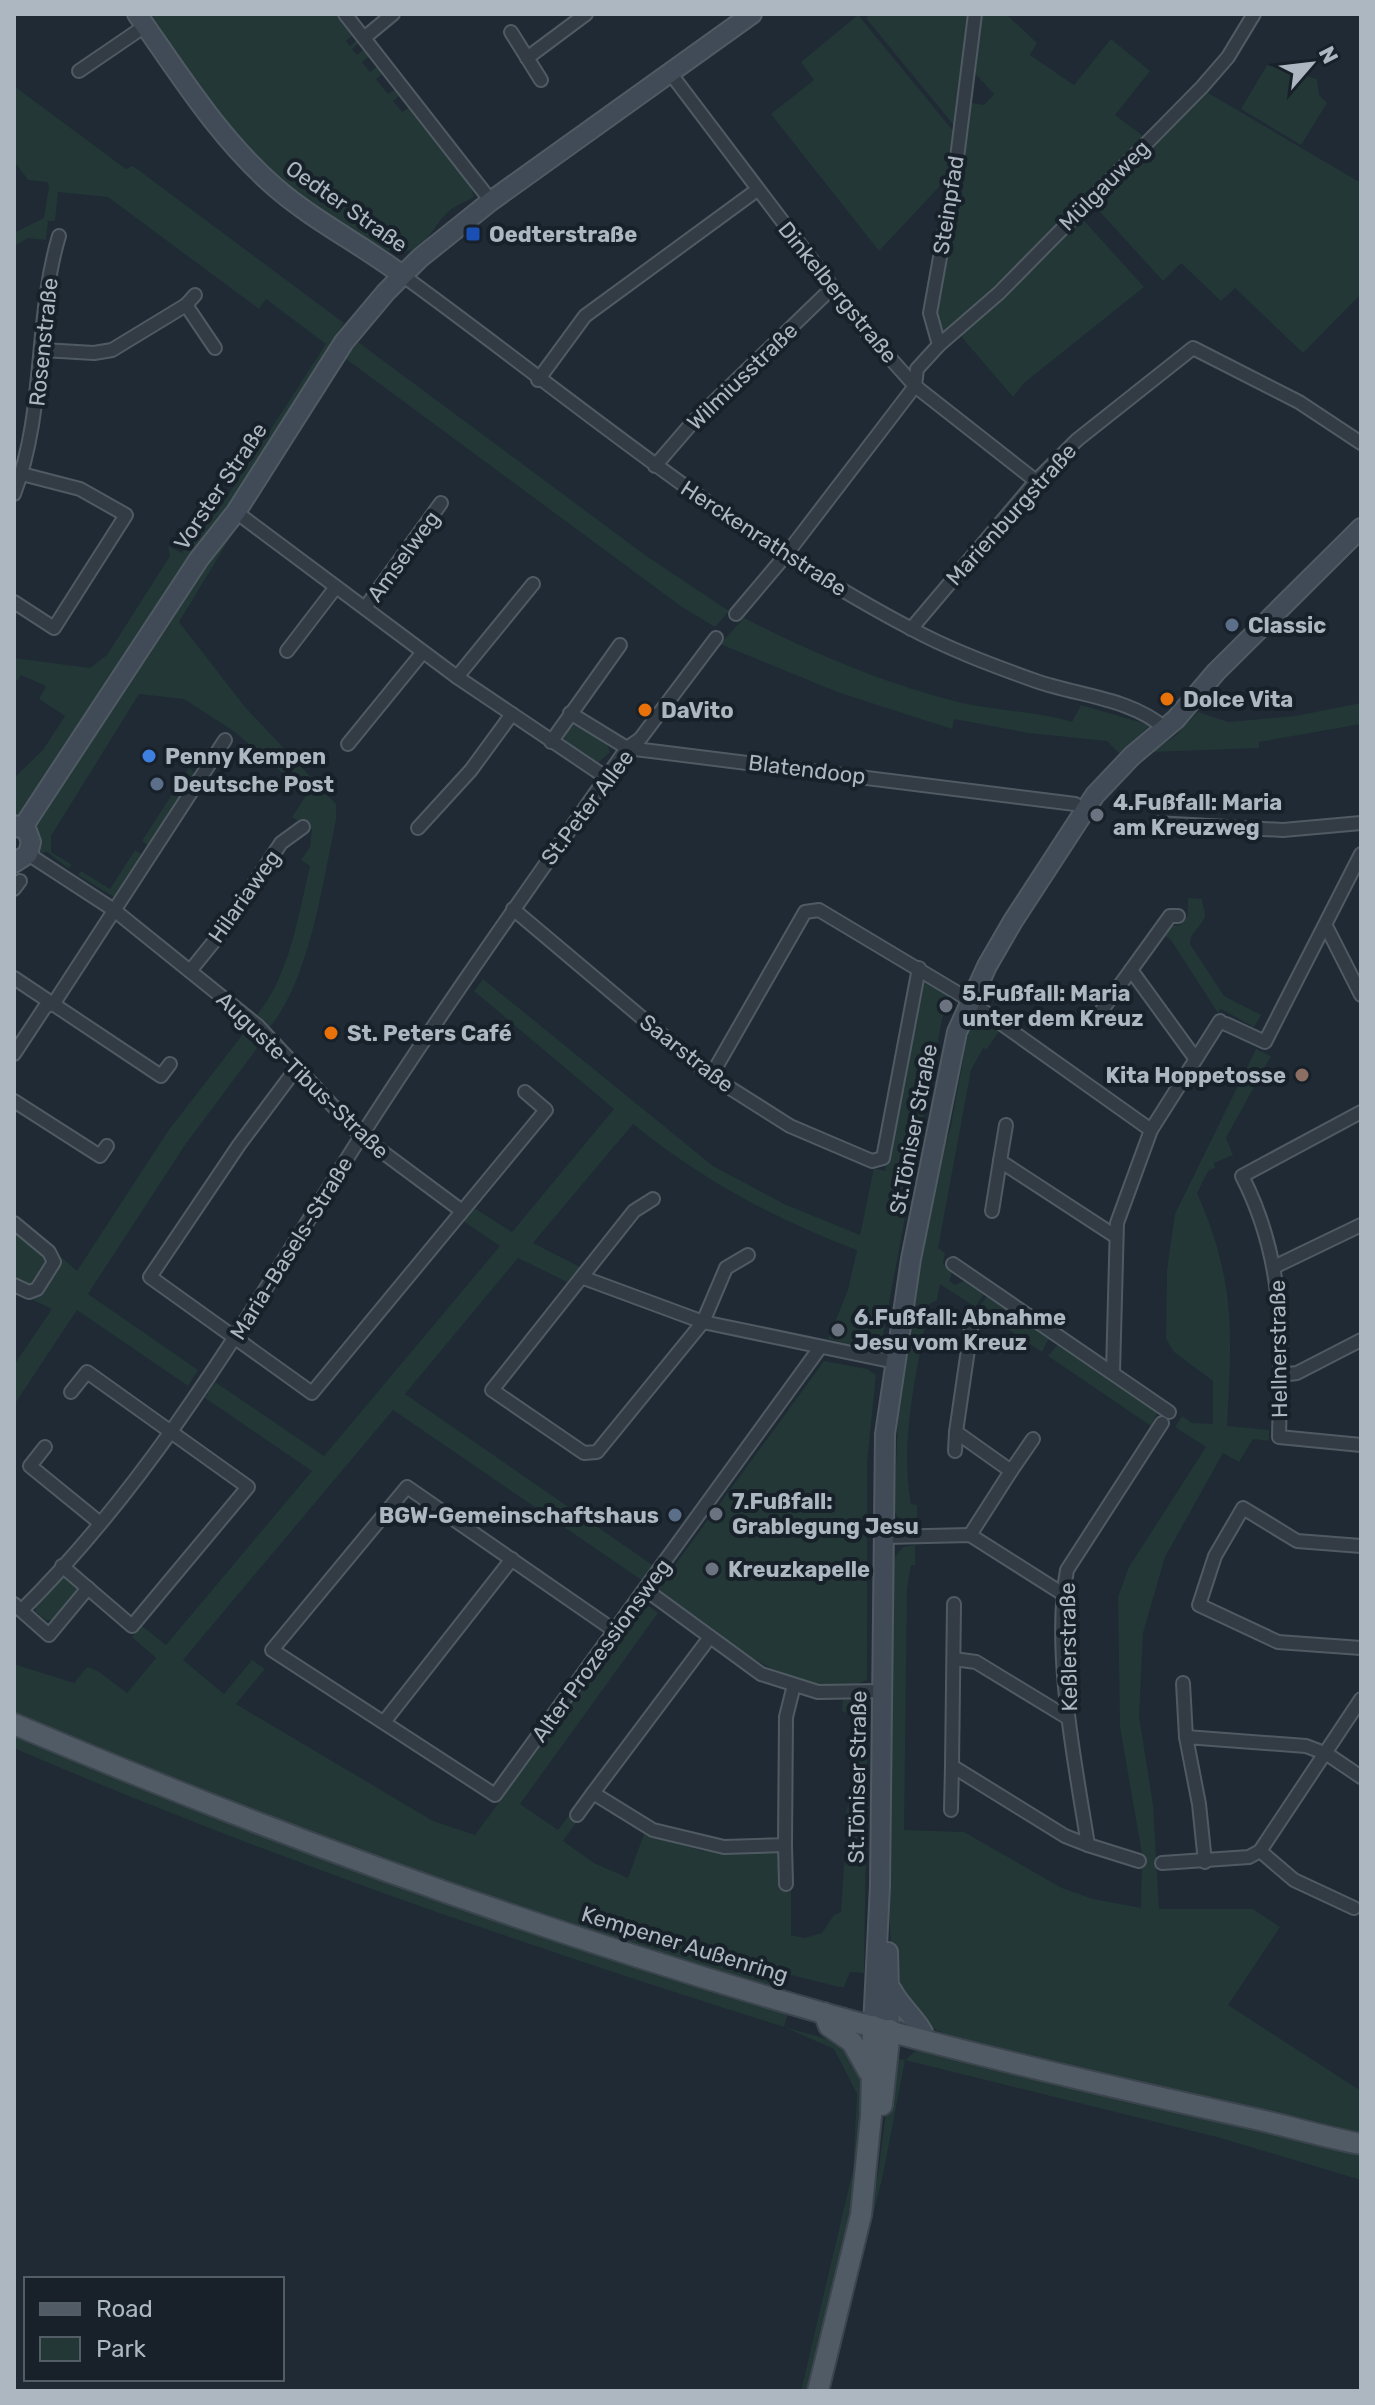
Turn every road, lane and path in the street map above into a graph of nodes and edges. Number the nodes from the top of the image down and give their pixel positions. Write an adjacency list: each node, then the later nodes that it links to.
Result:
1 (345, 14): 9 (street)
2 (393, 14): 9 (street)
3 (586, 14): 10 (street)
4 (752, 14): 12 (main road, Vorster Straße)
5 (975, 14): 19 (street, Steinpfad)
6 (1254, 14): 19 (street, Mülgauweg)
7 (141, 20): 11 (street, Oedter Straße); 17 (main road, Oedter Straße)
8 (511, 32): 10 (street)
9 (364, 38): 15 (street)
10 (527, 58): 13 (street)
11 (79, 71)
12 (671, 74): 14 (street, Dinkelbergstraße); 15 (main road, Vorster Straße)
13 (541, 80)
14 (757, 190): 18 (street, Dinkelbergstraße); 22 (street)
15 (491, 201): 17 (main road, Vorster Straße)
16 (59, 236): 21 (street, Rosenstraße)
17 (402, 275): 22 (street, Herckenrathstraße); 30 (main road, Vorster Straße)
18 (832, 288): 23 (street, Dinkelbergstraße); 25 (street, Wilmiusstraße)
19 (939, 345): 23 (street)
20 (215, 348): 21 (street)
21 (43, 350): 26 (street, Rosenstraße)
22 (538, 380): 25 (street, Herckenrathstraße)
23 (915, 386): 27 (street, Dinkelbergstraße); 32 (street)
24 (1361, 443): 27 (street, Marienburgstraße)
25 (655, 466): 32 (street, Herckenrathstraße)
26 (22, 474): 28 (street, Rosenstraße); 35 (street)
27 (1036, 481): 38 (street, Marienburgstraße)
28 (14, 494)
29 (441, 503): 36 (street, Amselweg)
30 (236, 512): 34 (street); 55 (main road, Vorster Straße)
31 (1361, 528): 46 (main road, St.Töniser Straße)
32 (785, 556): 37 (street); 38 (street, Herckenrathstraße)
33 (533, 584): 43 (street)
34 (336, 587): 36 (street); 41 (street)
35 (14, 602)
36 (365, 608): 42 (street)
37 (736, 614)
38 (911, 629): 46 (street, Herckenrathstraße)
39 (716, 638): 50 (street, St.Peter Allee)
40 (620, 645): 44 (street)
41 (287, 651)
42 (423, 652): 43 (street); 49 (street)
43 (457, 677): 45 (street)
44 (570, 713): 48 (street); 50 (street, Blatendoop)
45 (512, 714): 48 (street); 57 (street)
46 (1166, 729): 52 (main road, St.Töniser Straße)
47 (225, 740): 61 (street)
48 (551, 742): 51 (street)
49 (348, 744)
50 (627, 748): 51 (street, St.Peter Allee); 52 (street, Blatendoop)
51 (607, 778): 60 (street, St.Peter Allee)
52 (1084, 809): 70 (main road, St.Töniser Straße)
53 (1156, 823): 54 (street)
54 (1361, 823)
55 (18, 826): 59 (main road, Vorster Straße)
56 (303, 827): 66 (street, Hilariaweg)
57 (418, 828)
58 (1361, 854): 63 (street)
59 (19, 872): 61 (street, Auguste-Tibus-Straße)
60 (513, 909): 68 (street, St.Peter Allee); 77 (street, Saarstraße)
61 (114, 910): 66 (street, Auguste-Tibus-Straße); 71 (street)
62 (1178, 916): 65 (street)
63 (1327, 928): 69 (street); 74 (street)
64 (919, 968): 70 (street); 77 (street); 77 (street, Saarstraße)
65 (1131, 970): 72 (street); 74 (street)
66 (190, 971): 76 (street, Auguste-Tibus-Straße)
67 (14, 978): 71 (street)
68 (463, 980): 83 (street, Maria-Basels-Straße)
69 (1361, 995)
70 (969, 1002): 82 (street); 102 (main road, St.Töniser Straße)
71 (54, 1003): 73 (street); 75 (street)
72 (1097, 1017)
73 (14, 1054)
74 (1195, 1058): 82 (street)
75 (170, 1064)
76 (298, 1066): 83 (street, Auguste-Tibus-Straße); 99 (street)
77 (711, 1076)
78 (525, 1092): 87 (street)
79 (14, 1101): 84 (street)
80 (1361, 1112): 94 (street, Hellnerstraße)
81 (1006, 1125): 85 (street)
82 (1151, 1130): 91 (street)
83 (361, 1136): 87 (street, Auguste-Tibus-Straße); 99 (street, Maria-Basels-Straße)
84 (107, 1146)
85 (1000, 1161): 88 (street); 91 (street)
86 (653, 1199): 95 (street)
87 (462, 1211): 99 (street)
88 (992, 1211)
89 (14, 1223): 96 (street)
90 (1361, 1225): 94 (street)
91 (1115, 1236): 103 (street)
92 (748, 1255): 97 (street)
93 (953, 1264): 103 (street)
94 (1276, 1266): 104 (street, Hellnerstraße)
95 (584, 1278): 97 (street); 97 (street)
96 (14, 1285)
97 (703, 1322): 101 (street)
98 (971, 1329): 106 (street)
99 (235, 1337): 107 (street, Maria-Basels-Straße)
100 (1361, 1340): 104 (street)
101 (819, 1349): 102 (street); 120 (street, Alter Prozessionsweg)
102 (895, 1362): 115 (main road, St.Töniser Straße)
103 (1113, 1372): 121 (street, Keßlerstraße)
104 (1280, 1375): 109 (street, Hellnerstraße)
105 (71, 1392): 107 (street)
106 (956, 1432): 111 (street); 112 (street)
107 (171, 1435): 113 (street, Maria-Basels-Straße); 119 (street)
108 (1033, 1439): 112 (street)
109 (1361, 1445)
110 (45, 1447): 113 (street)
111 (955, 1451)
112 (1011, 1471): 114 (street)
113 (100, 1523): 118 (street, Maria-Basels-Straße)
114 (970, 1535): 115 (street); 121 (street)
115 (885, 1537): 130 (main road, St.Töniser Straße)
116 (1361, 1546): 126 (street)
117 (512, 1559): 124 (street); 133 (street); 133 (street)
118 (62, 1566): 119 (street); 123 (street, Maria-Basels-Straße)
119 (88, 1588): 123 (street, Maria-Basels-Straße)
120 (646, 1590): 124 (street, Alter Prozessionsweg); 125 (street)
121 (1063, 1594): 132 (street, Keßlerstraße)
122 (954, 1604): 127 (street)
123 (18, 1607)
124 (615, 1631): 133 (street, Alter Prozessionsweg)
125 (710, 1637): 129 (street); 139 (street)
126 (1361, 1648)
127 (954, 1659): 132 (street); 137 (street)
128 (1183, 1683): 135 (street)
129 (794, 1685): 130 (street); 142 (street)
130 (882, 1691): 149 (main road, St.Töniser Straße)
131 (1361, 1699): 136 (street)
132 (1068, 1718): 143 (street, Keßlerstraße)
133 (384, 1722)
134 (14, 1724): 152 (main road, Kempener Außenring)
135 (1186, 1737): 136 (street); 146 (street)
136 (1327, 1754): 138 (street); 144 (street)
137 (952, 1766): 140 (street); 143 (street)
138 (1361, 1777)
139 (593, 1793): 141 (street); 142 (street)
140 (951, 1810)
141 (577, 1815)
142 (785, 1845): 148 (street)
143 (1088, 1845): 145 (street)
144 (1260, 1851): 146 (street); 150 (street)
145 (1139, 1861)
146 (1205, 1862): 147 (street)
147 (1162, 1863)
148 (786, 1884)
149 (880, 1886): 151 (main road, St.Töniser Straße); 153 (main road, St.Töniser Straße)
150 (1354, 1908)
151 (891, 1988): 153 (main road, St.Töniser Straße); 154 (main road)
152 (824, 2013): 153 (main road, Kempener Außenring); 155 (main road)
153 (882, 2028): 154 (main road, Kempener Außenring); 155 (main road, St.Töniser Straße); 157 (main road, St.Töniser Straße)
154 (926, 2040): 156 (main road, Kempener Außenring)
155 (870, 2075): 157 (main road, St.Töniser Straße)
156 (1361, 2144)
157 (861, 2215): 158 (main road, St.Töniser Straße)
158 (818, 2391)

